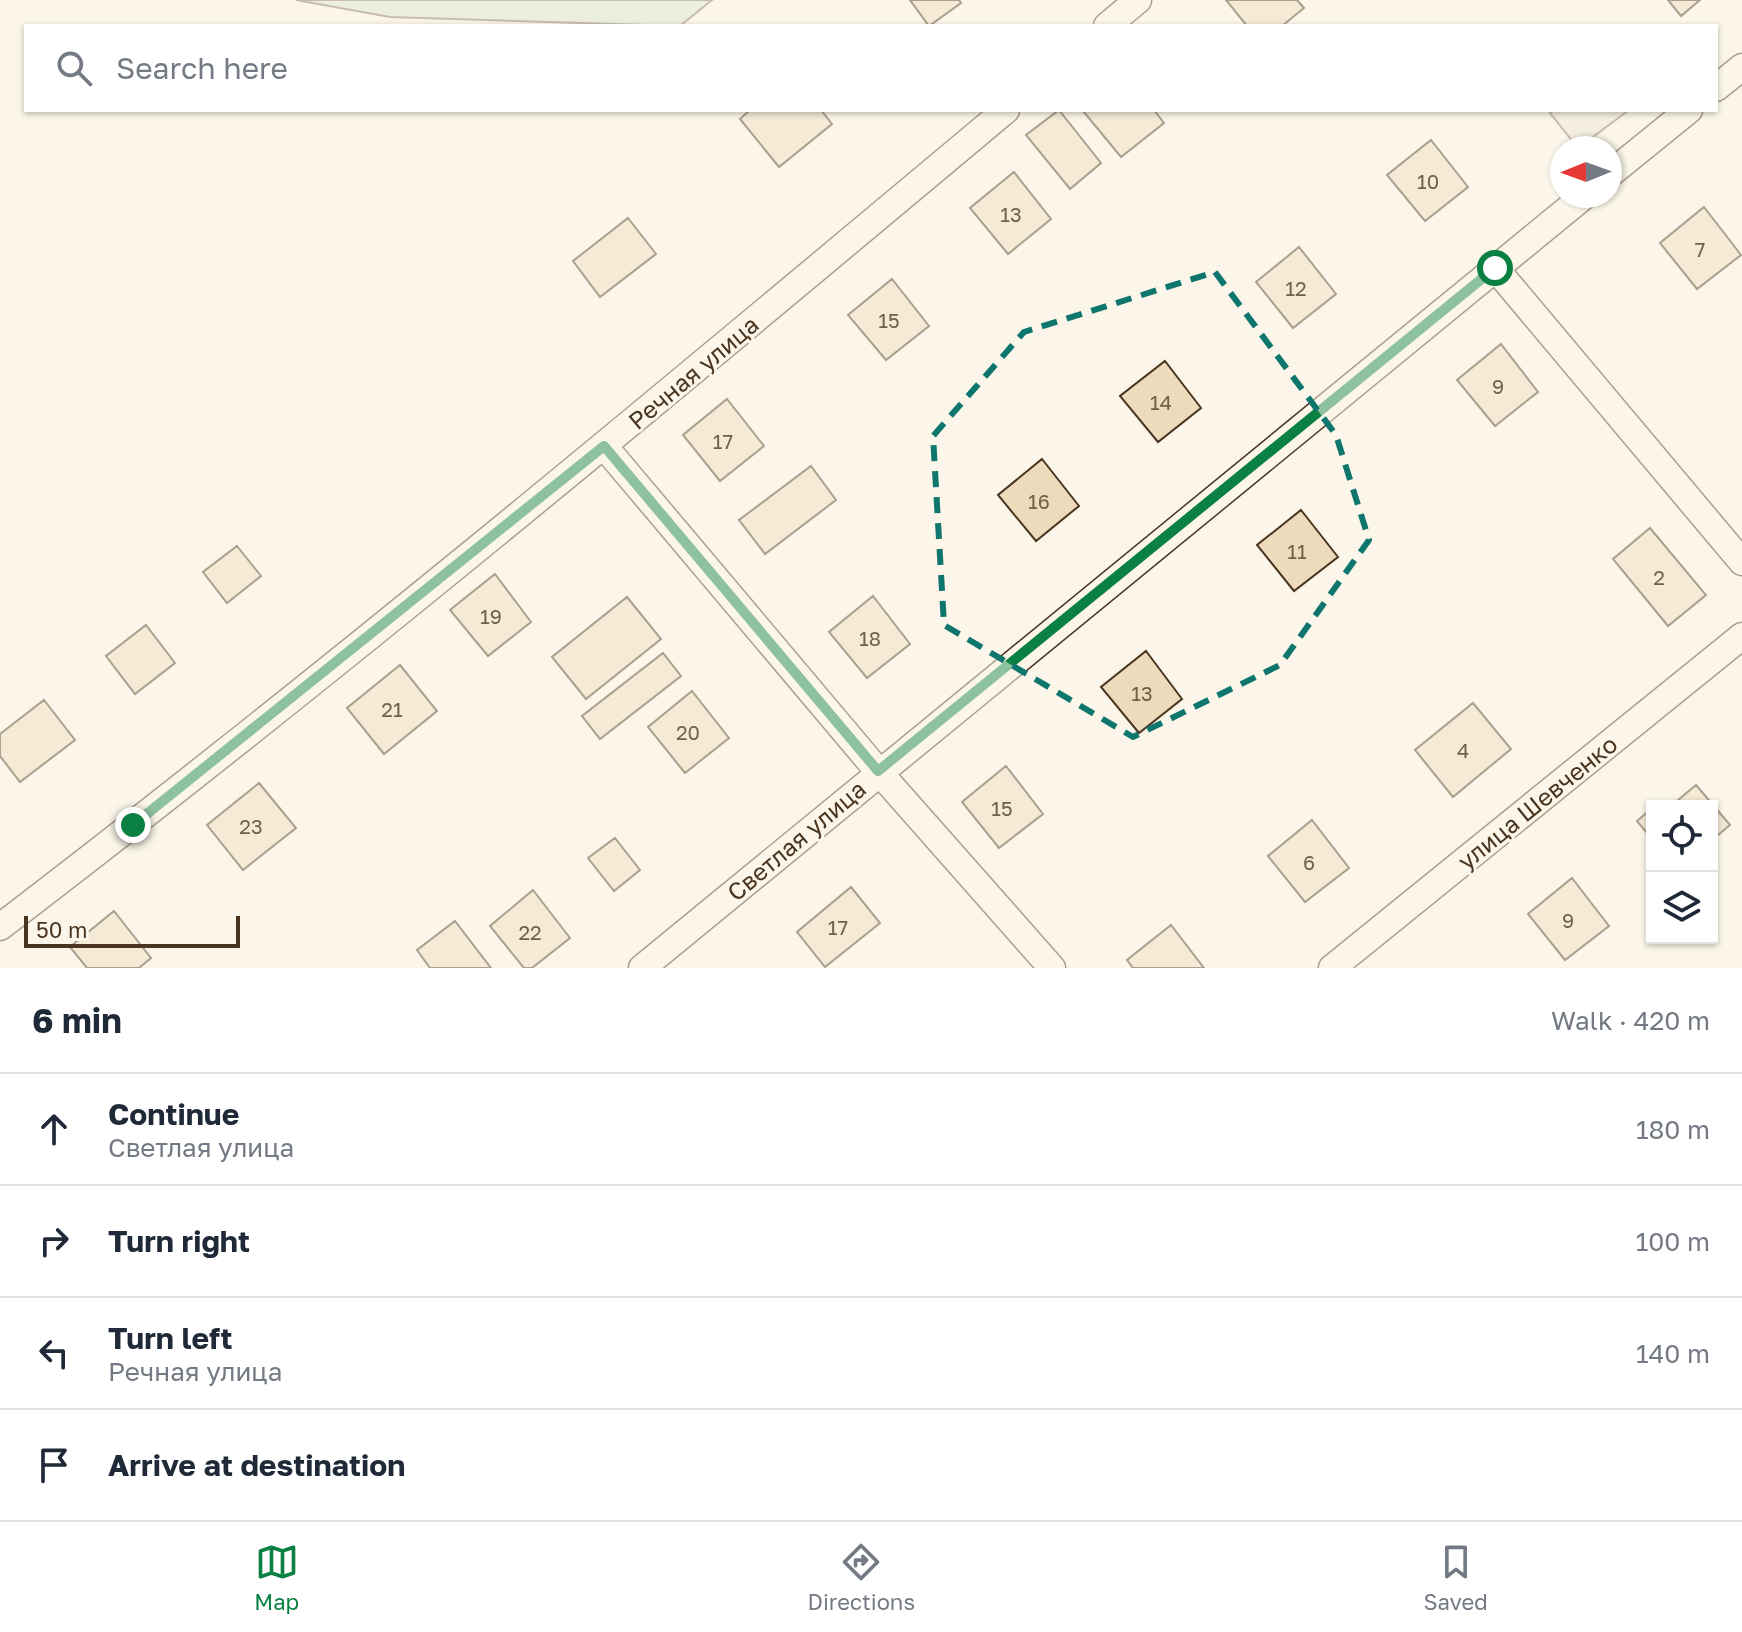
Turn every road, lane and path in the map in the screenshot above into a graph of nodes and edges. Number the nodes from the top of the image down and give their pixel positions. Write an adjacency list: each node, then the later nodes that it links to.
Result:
1 (1138, 0): 2 (street)
2 (1109, 24)
3 (1742, 67): 4 (street)
4 (1718, 86)
5 (1004, 112): 10 (street, Речная улица)
6 (1687, 112): 7 (street)
7 (1622, 164)
8 (1569, 208): 9 (street, Светлая улица)
9 (1495, 268): 11 (street); 13 (street, Светлая улица)
10 (604, 446): 13 (street); 14 (street, Речная улица)
11 (1742, 562)
12 (1742, 636): 17 (street, улица Шевченко)
13 (878, 771): 15 (street, Светлая улица); 16 (street)
14 (0, 927)
15 (642, 968)
16 (1052, 968)
17 (1332, 968)

